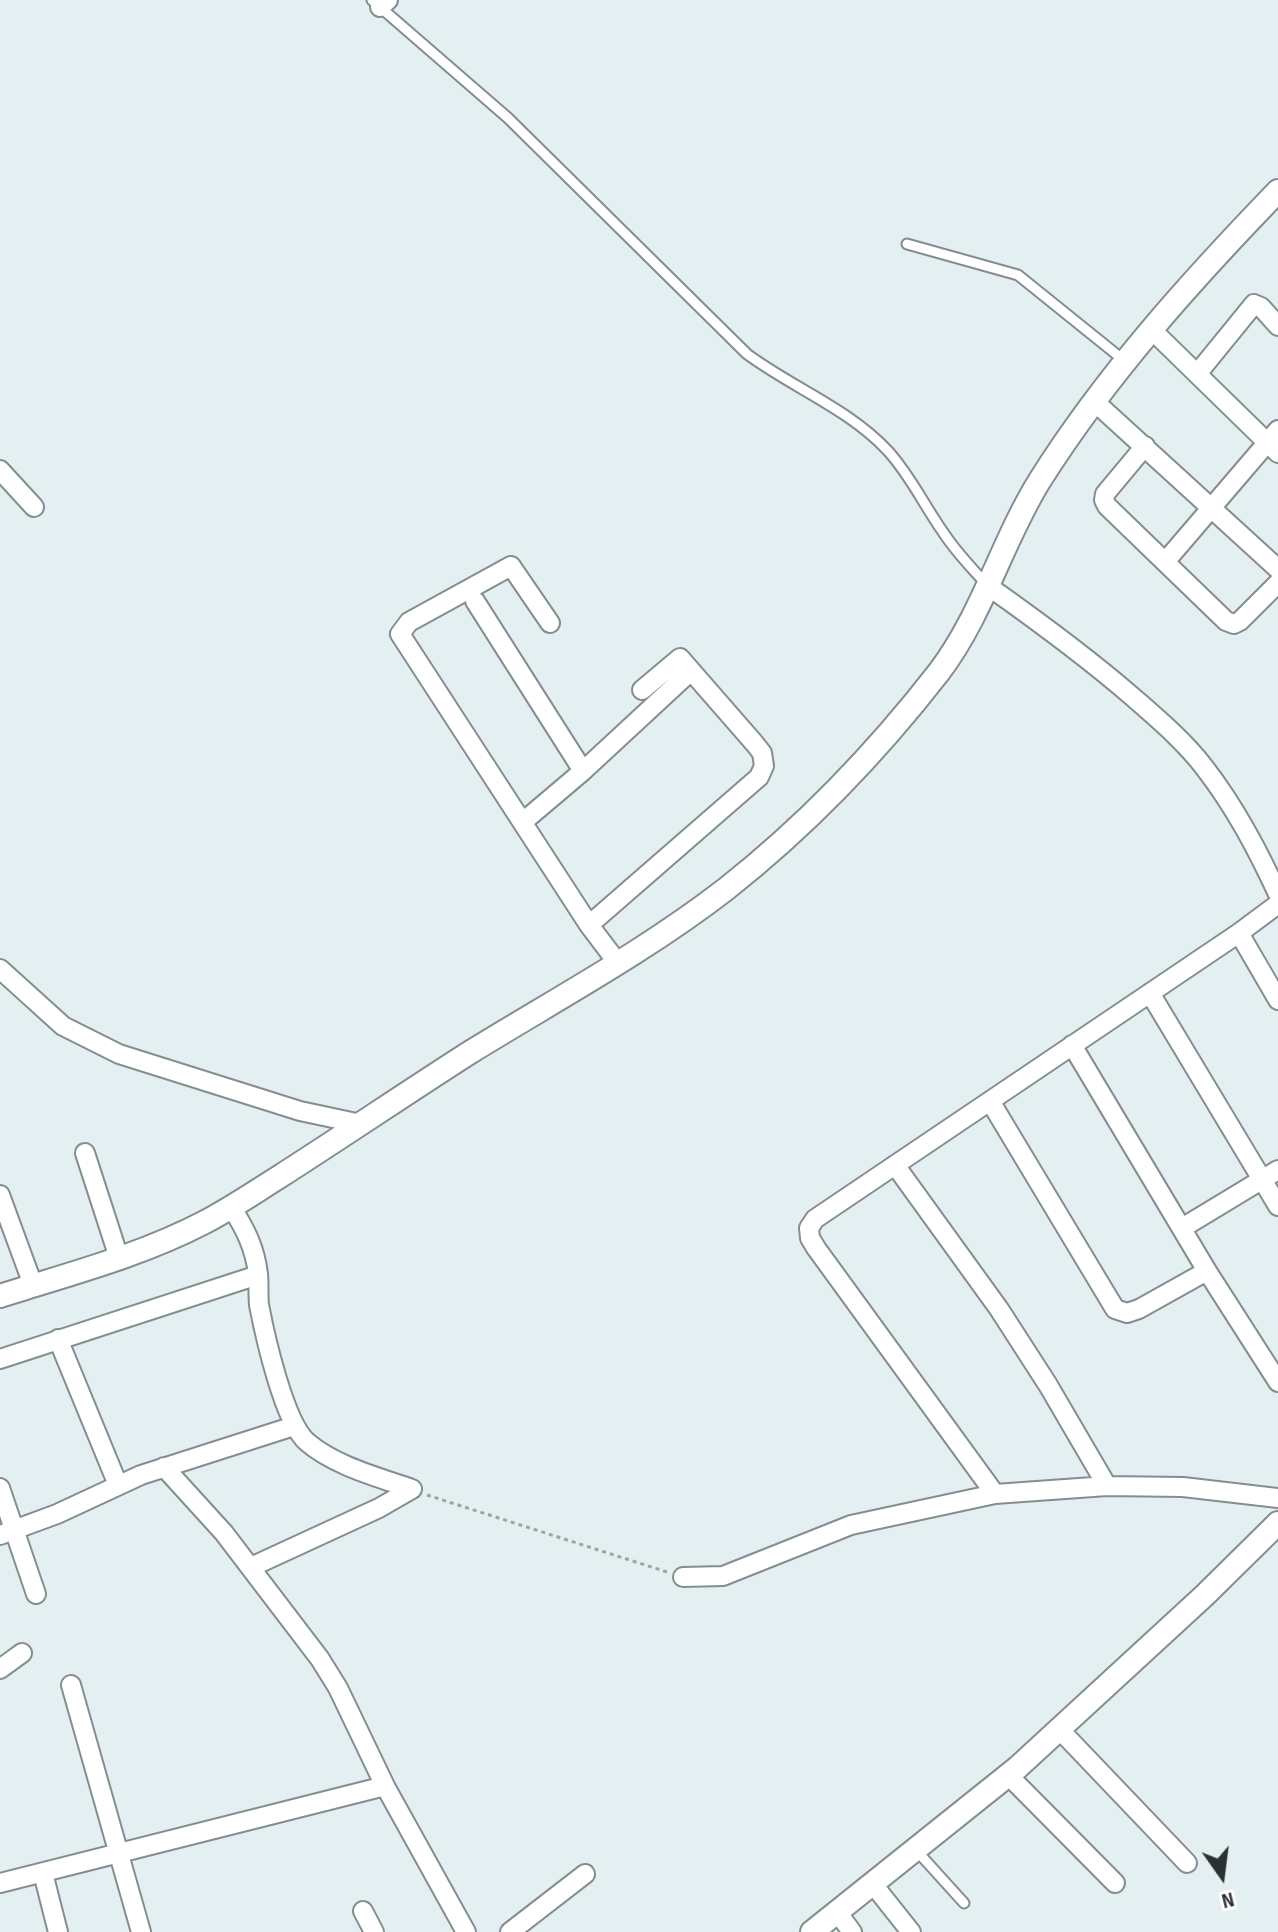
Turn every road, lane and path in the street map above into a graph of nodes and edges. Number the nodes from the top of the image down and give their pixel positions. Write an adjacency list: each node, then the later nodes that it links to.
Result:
1 (380, 2): 17 (lane)
2 (1278, 191): 5 (street)
3 (907, 244): 6 (lane)
4 (1278, 326): 7 (street)
5 (1152, 330): 6 (street); 7 (street)
6 (1126, 362): 8 (street)
7 (1197, 374): 9 (street)
8 (1095, 402): 10 (street); 17 (street)
9 (1274, 442): 13 (street)
10 (1145, 446): 13 (street); 14 (street)
11 (0, 470): 12 (street)
12 (34, 507)
13 (1212, 508): 14 (street); 15 (street)
14 (1165, 562): 16 (street)
15 (1278, 569)
16 (1278, 583)
17 (988, 586): 24 (street); 28 (street)
18 (475, 601): 22 (street)
19 (550, 623): 23 (street)
20 (691, 671): 21 (street); 22 (street); 26 (street)
21 (642, 690)
22 (583, 771): 23 (street)
23 (524, 821): 26 (street)
24 (1278, 894)
25 (1278, 904): 27 (street)
26 (589, 925): 28 (street)
27 (1239, 933): 30 (street); 31 (street)
28 (617, 962): 34 (street)
29 (0, 969): 34 (street)
30 (1150, 993): 32 (street); 37 (street)
31 (1278, 1000)
32 (1072, 1045): 33 (street); 41 (street)
33 (990, 1101): 36 (street); 43 (street)
34 (361, 1124): 39 (street)
35 (85, 1153): 42 (street)
36 (895, 1165): 53 (street); 56 (street)
37 (1270, 1175): 40 (street); 41 (street)
38 (0, 1195): 45 (street)
39 (234, 1205): 42 (street); 44 (street)
40 (1278, 1206)
41 (1182, 1228): 43 (street)
42 (119, 1258): 45 (street)
43 (1207, 1271): 49 (street)
44 (258, 1275): 47 (street); 50 (street)
45 (33, 1285): 46 (street)
46 (0, 1296)
47 (58, 1339): 48 (street); 52 (street)
48 (0, 1359)
49 (1278, 1382)
50 (294, 1426): 51 (street); 55 (street)
51 (164, 1467): 52 (street); 60 (street)
52 (118, 1485): 59 (street)
53 (1107, 1486): 56 (street); 57 (street)
54 (0, 1488): 59 (street)
55 (412, 1489): 60 (street); 61 (path)
56 (995, 1494): 61 (street)
57 (1278, 1498)
58 (1278, 1523): 66 (street)
59 (7, 1533): 62 (street)
60 (251, 1567): 68 (street)
61 (683, 1577)
62 (36, 1594)
63 (22, 1653): 64 (street)
64 (0, 1669)
65 (71, 1685): 70 (street)
66 (1064, 1727): 67 (street); 71 (street)
67 (1008, 1775): 69 (street); 76 (street)
68 (385, 1786): 70 (street); 83 (street)
69 (916, 1850): 75 (street); 77 (lane)
70 (118, 1855): 72 (street); 81 (street)
71 (1187, 1863)
72 (43, 1873): 74 (street); 80 (street)
73 (585, 1874): 84 (street)
74 (0, 1883)
75 (872, 1883): 79 (street); 87 (street)
76 (1115, 1883)
77 (964, 1903)
78 (363, 1911): 82 (street)
79 (837, 1912): 85 (street); 86 (street)
80 (58, 1932)
81 (141, 1932)
82 (374, 1932)
83 (466, 1932)
84 (510, 1932)
85 (812, 1932)
86 (852, 1932)
87 (911, 1932)

